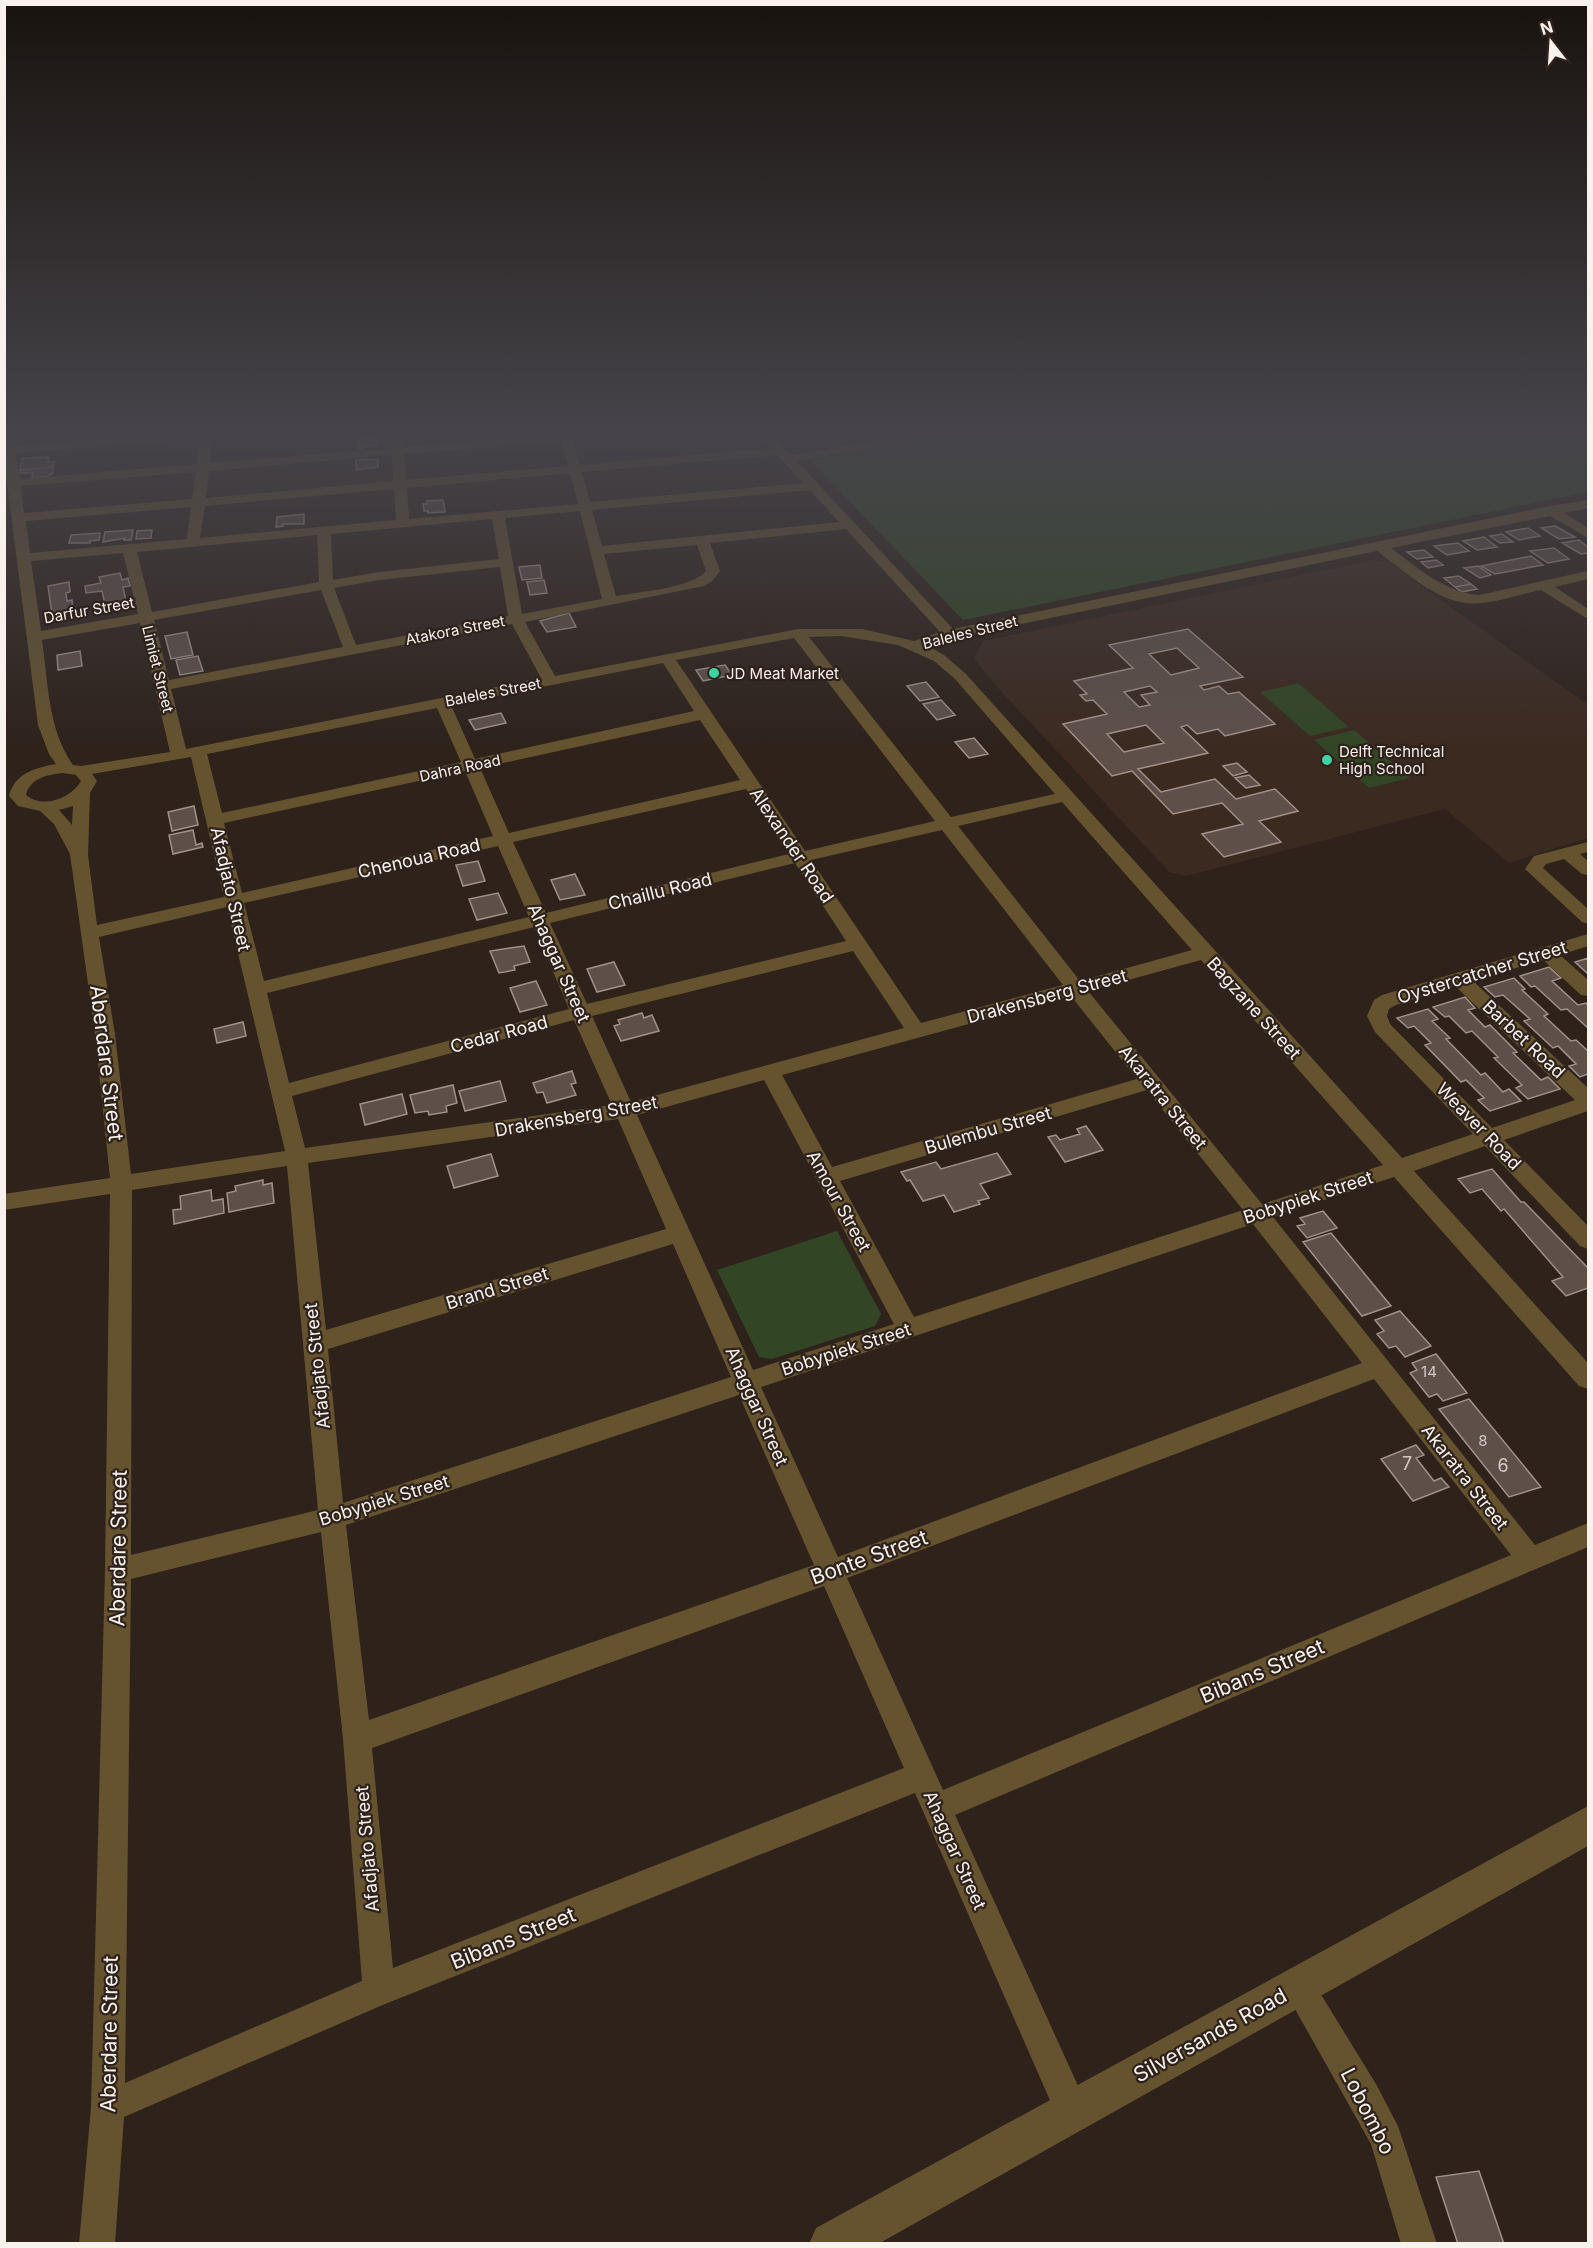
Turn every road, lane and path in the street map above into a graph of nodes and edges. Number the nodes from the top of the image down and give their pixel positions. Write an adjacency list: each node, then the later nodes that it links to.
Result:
1 (21, 537): 15 (street)
2 (195, 537): 11 (street)
3 (249, 537): 11 (street)
4 (324, 537): 18 (street)
5 (502, 537): 16 (street)
6 (591, 537): 14 (street)
7 (740, 537): 10 (street)
8 (860, 537): 25 (street)
9 (1418, 537): 12 (street, Baleles Street)
10 (702, 541): 14 (street); 20 (street, Atakora Street)
11 (194, 542): 13 (street)
12 (1378, 545): 19 (street); 25 (street, Baleles Street)
13 (129, 548): 15 (street); 22 (street, Limiet Street)
14 (595, 550): 20 (street)
15 (24, 558): 26 (street)
16 (506, 562): 18 (street, Darfur Street); 23 (street)
17 (1588, 575): 19 (street)
18 (326, 585): 22 (street, Darfur Street); 28 (street)
19 (1543, 585): 21 (street)
20 (609, 601): 23 (street, Atakora Street)
21 (1588, 615)
22 (145, 617): 26 (street, Darfur Street); 31 (street, Limiet Street)
23 (516, 619): 28 (street, Atakora Street); 30 (street)
24 (798, 633): 27 (street, Baleles Street); 29 (street, Baleles Street); 47 (street, Akaratra Street)
25 (950, 634): 27 (street, Baleles Street)
26 (34, 637): 34 (street)
27 (913, 646): 42 (street, Bagzane Street)
28 (351, 650): 31 (street, Atakora Street)
29 (666, 657): 30 (street, Baleles Street); 33 (street, Alexander Road)
30 (550, 681): 32 (street, Baleles Street)
31 (162, 686): 35 (street, Limiet Street)
32 (442, 702): 35 (street, Baleles Street); 36 (street, Ahaggar Street)
33 (704, 714): 36 (street, Dahra Road); 39 (street, Alexander Road)
34 (46, 725): 37 (street); 38 (street)
35 (184, 754): 37 (street, Baleles Street); 41 (street, Baleles Street); 46 (street, Afadjato Street)
36 (470, 766): 46 (street, Dahra Road); 48 (street, Ahaggar Street)
37 (74, 770): 38 (street, Baleles Street); 41 (street)
38 (28, 779): 40 (street); 44 (street)
39 (751, 783): 48 (street, Chenoua Road); 52 (street, Alexander Road)
40 (4, 788)
41 (84, 791): 45 (street, Baleles Street); 51 (street, Aberdare Street)
42 (1066, 796): 47 (street, Chaillu Road); 60 (street, Bagzane Street)
43 (4, 802): 44 (street)
44 (24, 802): 45 (street)
45 (44, 806): 51 (street, Aberdare Street)
46 (215, 820): 54 (street, Afadjato Street)
47 (947, 824): 52 (street, Chaillu Road); 63 (street, Akaratra Street)
48 (503, 839): 54 (street, Chenoua Road); 56 (street, Ahaggar Street)
49 (1588, 847): 50 (street)
50 (1568, 853): 53 (street); 55 (street)
51 (79, 855): 57 (street, Aberdare Street)
52 (800, 857): 56 (street, Chaillu Road); 59 (street, Alexander Road)
53 (1588, 870)
54 (233, 900): 57 (street, Chenoua Road); 64 (street, Afadjato Street)
55 (1588, 918)
56 (540, 920): 64 (street, Chaillu Road); 67 (street, Ahaggar Street)
57 (89, 933): 78 (street, Aberdare Street)
58 (1588, 940): 61 (street, Oystercatcher Street)
59 (858, 944): 67 (street, Cedar Road); 68 (street, Alexander Road)
60 (1205, 953): 63 (street, Drakensberg Street); 76 (street, Bagzane Street)
61 (1547, 953): 62 (street, Oystercatcher Street); 65 (street)
62 (1459, 979): 66 (street, Oystercatcher Street); 72 (street, Barbet Road)
63 (1075, 988): 68 (street, Drakensberg Street); 70 (street, Akaratra Street)
64 (256, 989): 71 (street, Afadjato Street)
65 (1588, 990)
66 (1378, 1010): 74 (street, Weaver Road)
67 (581, 1012): 71 (street, Cedar Road); 73 (street, Ahaggar Street)
68 (917, 1032): 69 (street, Drakensberg Street)
69 (770, 1073): 73 (street, Drakensberg Street); 77 (street, Amour Street)
70 (1151, 1082): 77 (street, Bulembu Street); 80 (street, Akaratra Street)
71 (281, 1092): 75 (street, Afadjato Street)
72 (1588, 1101): 74 (street, Bobypiek Street)
73 (625, 1111): 75 (street, Drakensberg Street); 81 (street, Ahaggar Street)
74 (1489, 1136): 76 (street, Bobypiek Street); 82 (street, Weaver Road)
75 (297, 1157): 78 (street, Drakensberg Street); 84 (street, Afadjato Street)
76 (1398, 1168): 80 (street, Bobypiek Street); 86 (street, Bagzane Street)
77 (826, 1178): 83 (street, Amour Street)
78 (122, 1183): 79 (street, Drakensberg Street); 91 (street, Aberdare Street)
79 (4, 1202)
80 (1258, 1214): 83 (street, Bobypiek Street); 85 (street, Akaratra Street)
81 (679, 1234): 84 (street, Brand Street); 87 (street, Ahaggar Street)
82 (1588, 1240)
83 (909, 1329): 87 (street, Bobypiek Street)
84 (315, 1343): 88 (street, Afadjato Street)
85 (1379, 1367): 90 (street, Akaratra Street); 92 (street, Bonte Street)
86 (1588, 1379)
87 (747, 1383): 88 (street, Bobypiek Street); 92 (street, Ahaggar Street)
88 (332, 1518): 91 (street, Bobypiek Street); 93 (street, Afadjato Street)
89 (1588, 1535): 90 (street, Bibans Street)
90 (1530, 1559): 95 (street, Bibans Street)
91 (118, 1570): 99 (street, Aberdare Street)
92 (831, 1571): 93 (street, Bonte Street); 94 (street, Ahaggar Street)
93 (357, 1739): 98 (street, Afadjato Street)
94 (922, 1776): 95 (street, Ahaggar Street); 98 (street, Bibans Street)
95 (935, 1808): 100 (street, Ahaggar Street)
96 (1588, 1825): 97 (street, Silversands Road)
97 (1298, 1986): 100 (street, Silversands Road); 103 (street, Lobombo)
98 (380, 1990): 99 (street, Bibans Street)
99 (108, 2107): 101 (street, Aberdare Street)
100 (1072, 2110): 102 (street, Silversands Road)
101 (97, 2244)
102 (832, 2244)
103 (1419, 2244)

